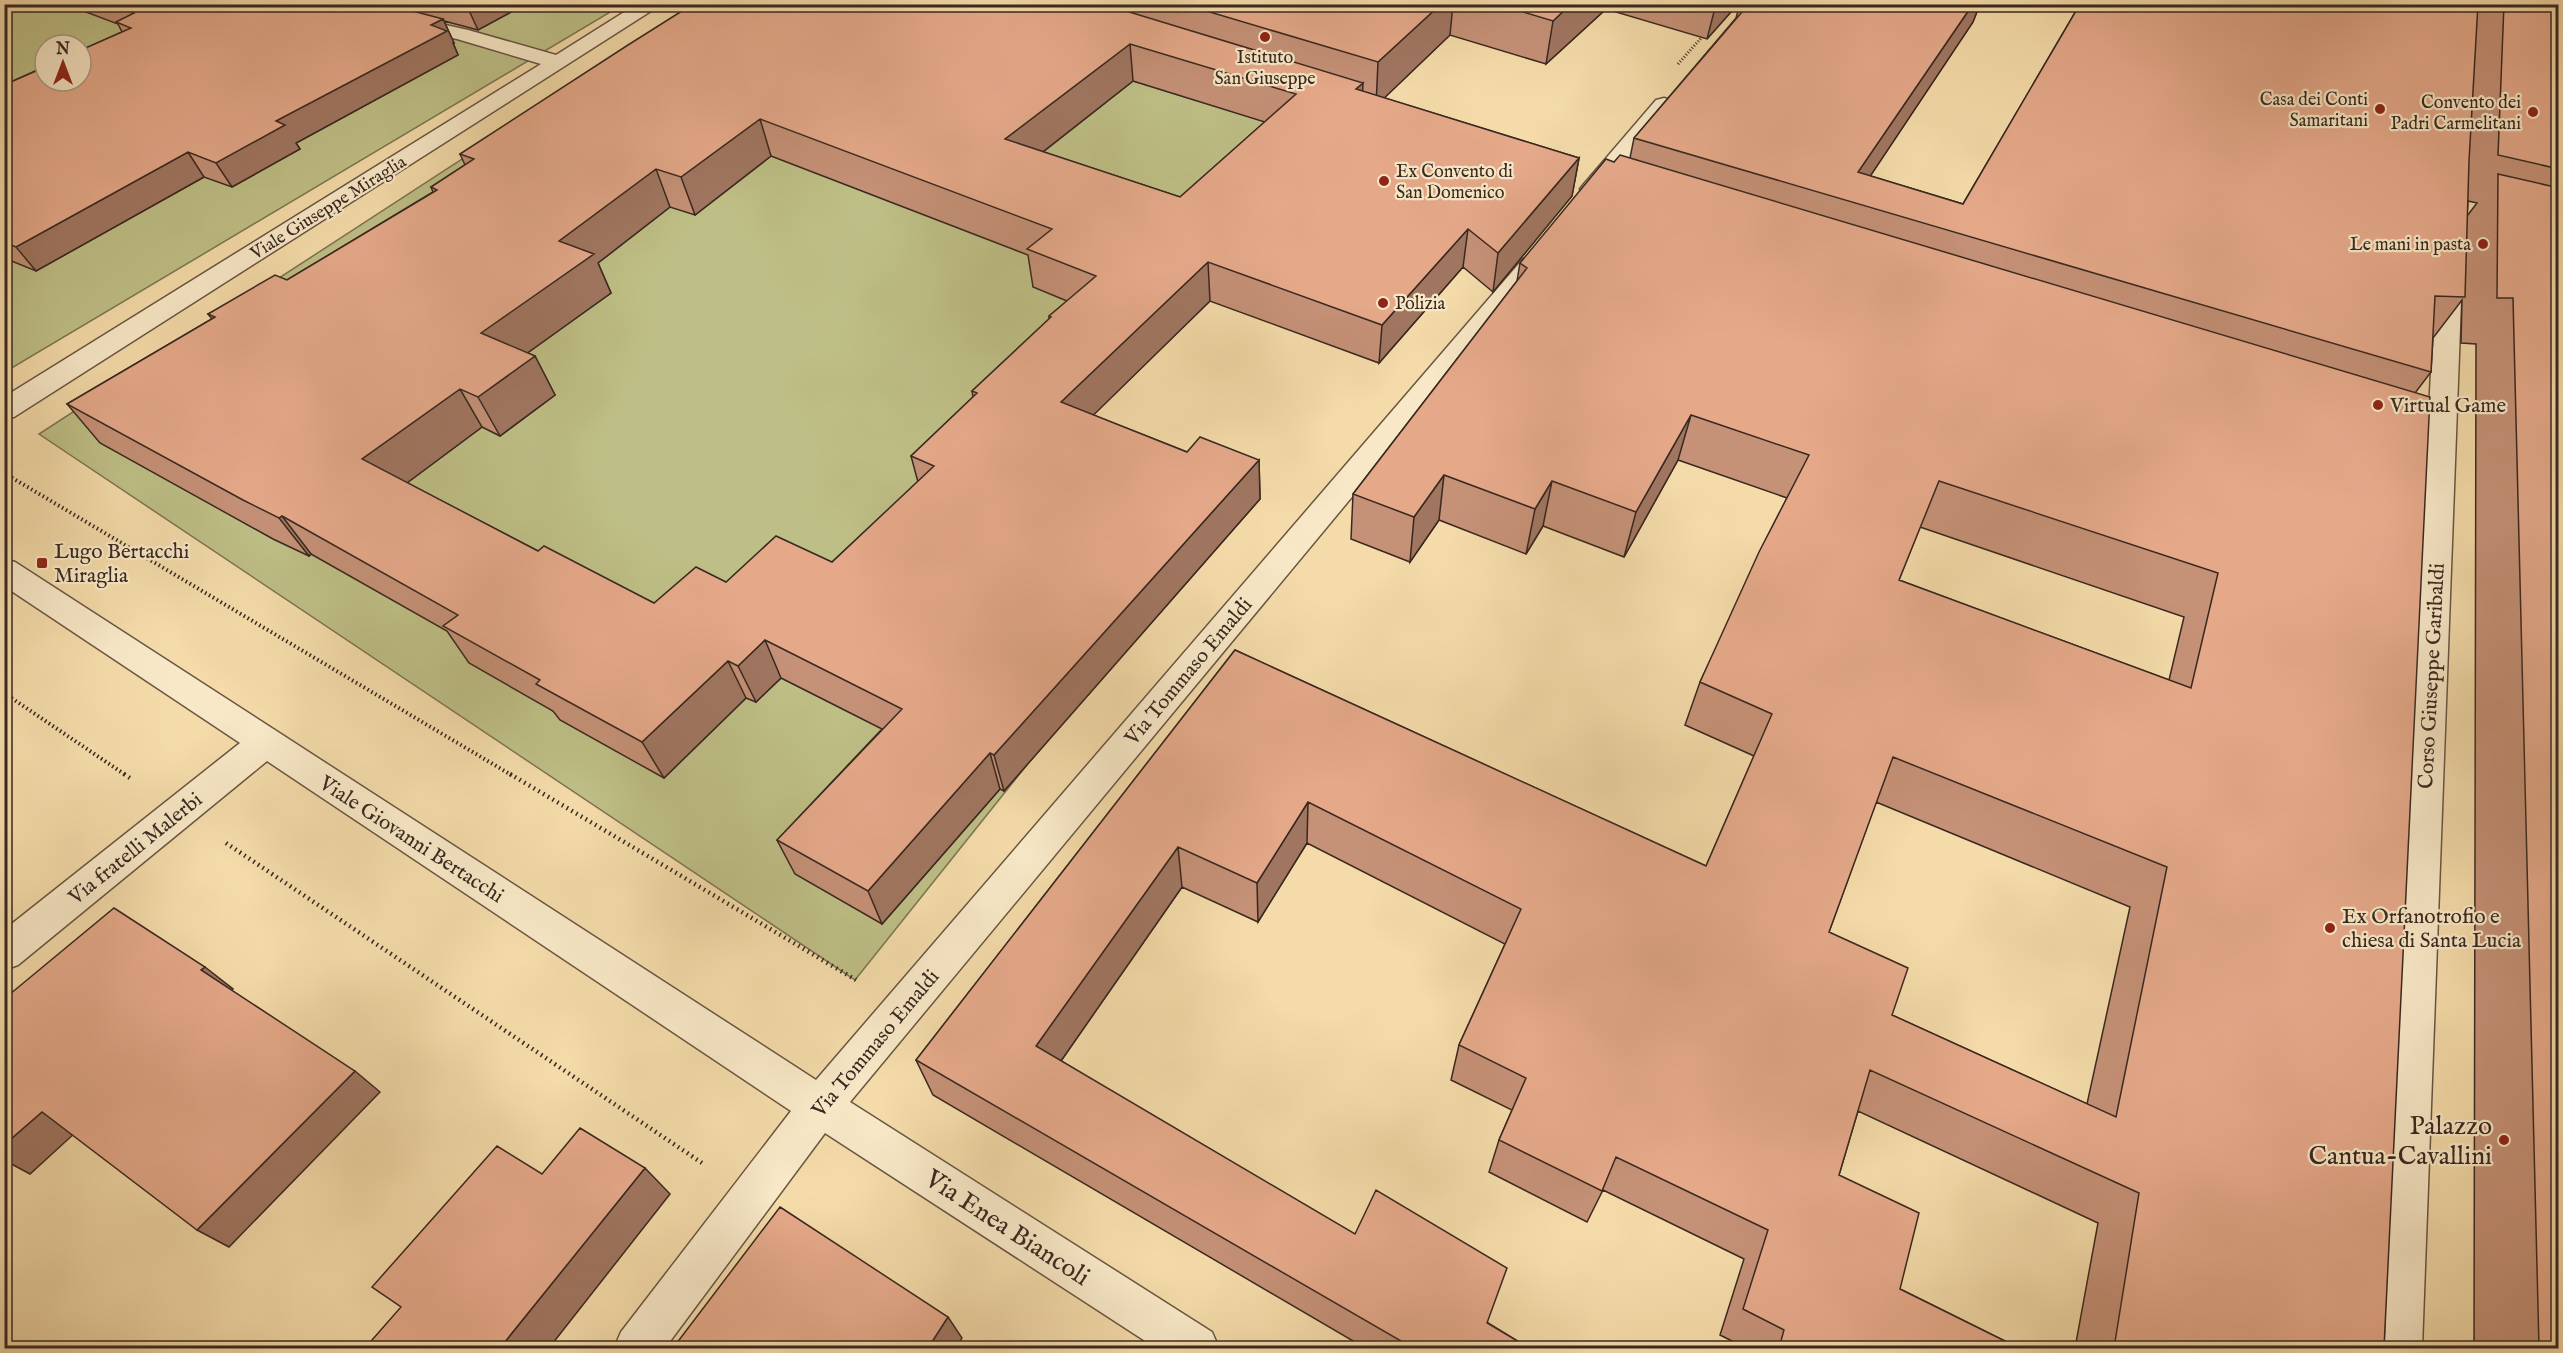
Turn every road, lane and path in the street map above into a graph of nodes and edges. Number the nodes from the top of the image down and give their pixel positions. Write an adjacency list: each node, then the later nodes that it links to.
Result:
1 (652, 4): 3 (street, Viale Giuseppe Miraglia)
2 (389, 18): 3 (street)
3 (558, 62): 8 (street, Viale Giuseppe Miraglia)
4 (1686, 80): 5 (street)
5 (1576, 209)
6 (2450, 242): 10 (street, Corso Giuseppe Garibaldi)
7 (1548, 244): 17 (street, Via Tommaso Emaldi)
8 (4, 410)
9 (2362, 420): 10 (street)
10 (2442, 445): 22 (street, Corso Giuseppe Garibaldi)
11 (4, 473): 17 (path)
12 (4, 570): 14 (street, Viale Giovanni Bertacchi)
13 (4, 693): 15 (path)
14 (265, 743): 15 (street, Via fratelli Malerbi); 18 (street, Viale Giovanni Bertacchi)
15 (179, 812): 16 (street, Via fratelli Malerbi); 19 (path)
16 (4, 952)
17 (909, 1001): 18 (street, Via Tommaso Emaldi)
18 (820, 1106): 19 (street, Via Tommaso Emaldi); 21 (street, Via Enea Biancoli)
19 (755, 1192): 20 (street, Via Tommaso Emaldi)
20 (637, 1348)
21 (1196, 1348)
22 (2399, 1348)

